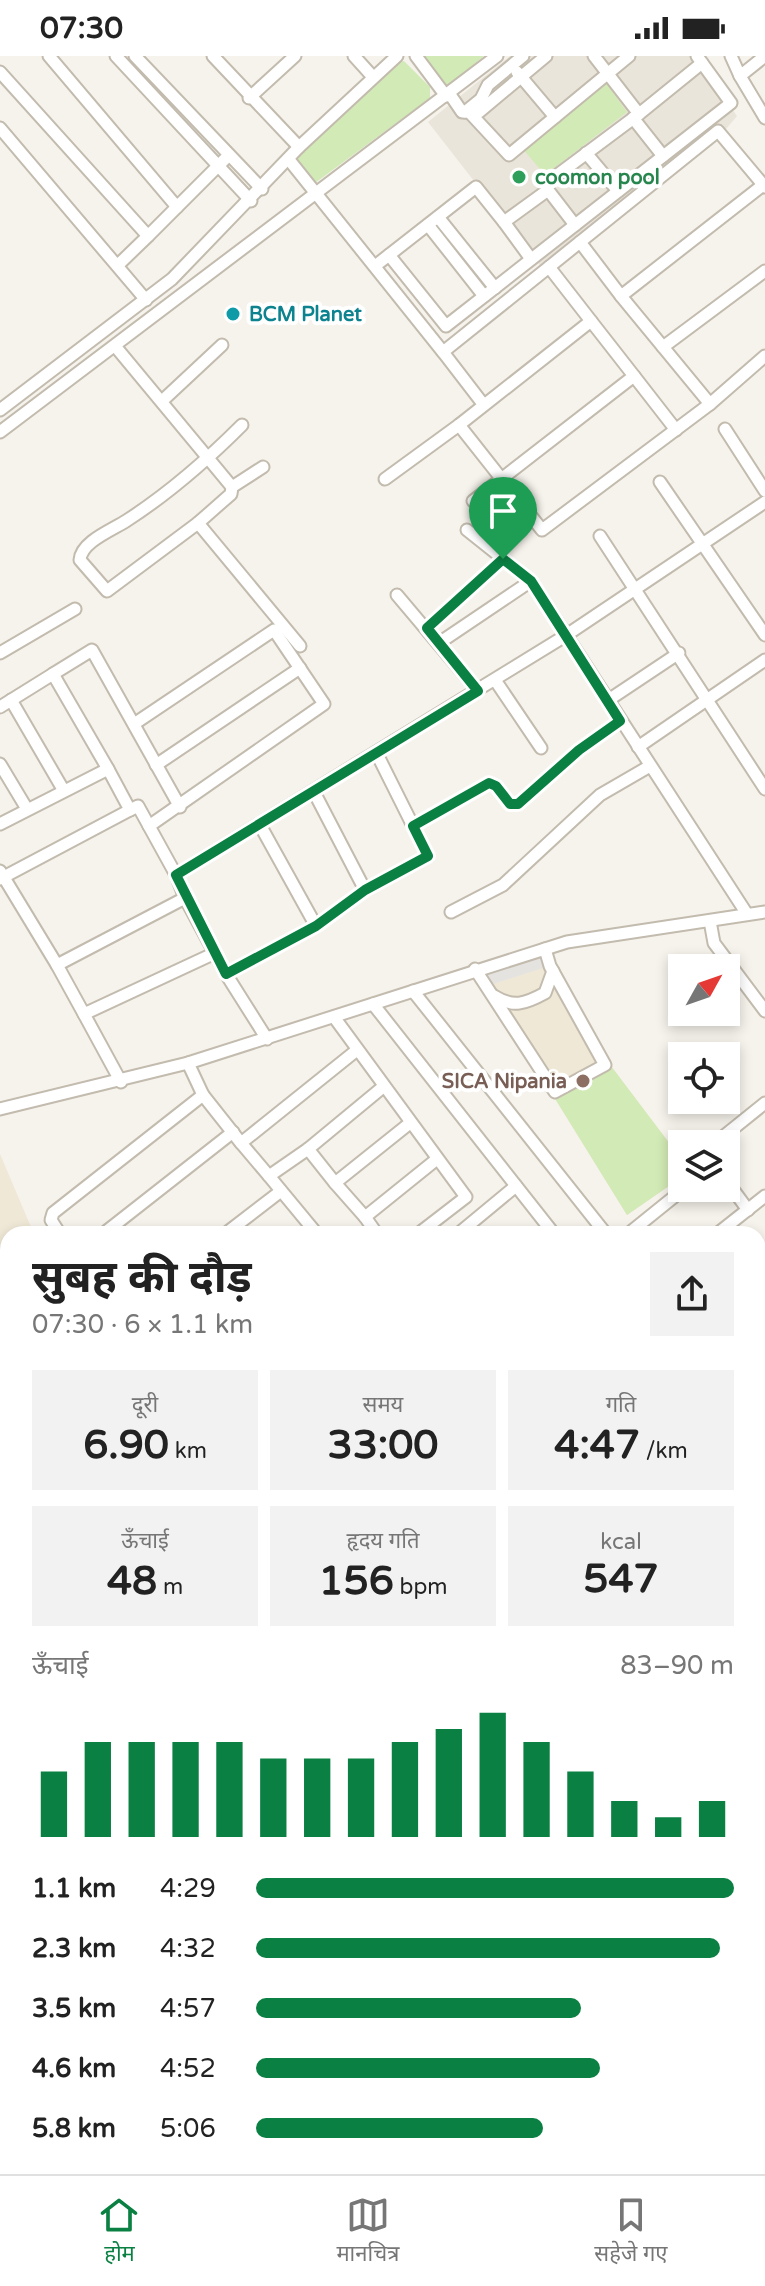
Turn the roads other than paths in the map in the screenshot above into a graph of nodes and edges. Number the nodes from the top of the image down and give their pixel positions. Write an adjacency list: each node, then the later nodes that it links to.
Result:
1 (49, 56): 42 (street)
2 (116, 56): 35 (street)
3 (135, 56): 32 (street)
4 (295, 56): 24 (street)
5 (354, 56): 21 (street)
6 (397, 56): 21 (street)
7 (416, 56): 23 (street)
8 (497, 56): 23 (street)
9 (523, 56): 17 (street)
10 (546, 56): 22 (street)
11 (594, 56): 19 (street)
12 (629, 56): 19 (street)
13 (731, 56): 20 (street)
14 (765, 56): 20 (street)
15 (218, 58): 24 (street)
16 (700, 60): 26 (street); 33 (street)
17 (512, 65): 22 (street); 25 (street)
18 (0, 72): 46 (street)
19 (607, 73): 26 (street); 27 (street)
20 (740, 76): 28 (street)
21 (373, 77): 30 (street)
22 (521, 77): 25 (street); 27 (street)
23 (447, 95): 25 (street); 40 (street)
24 (249, 98): 30 (street)
25 (468, 113): 27 (street)
26 (636, 116): 31 (street); 33 (street)
27 (555, 117)
28 (765, 118)
29 (0, 128): 50 (street)
30 (299, 147): 34 (street)
31 (586, 153): 38 (street); 39 (street)
32 (229, 155): 35 (street); 37 (street)
33 (663, 156): 39 (street)
34 (290, 161): 37 (street); 40 (street)
35 (219, 164): 41 (street); 42 (street)
36 (764, 186): 47 (street); 56 (street)
37 (262, 189): 41 (street)
38 (548, 190): 44 (street); 45 (street)
39 (618, 191): 45 (street)
40 (316, 194): 51 (street); 60 (street)
41 (251, 201): 57 (street)
42 (177, 207): 46 (street)
43 (433, 221): 44 (street); 48 (street); 54 (street); 55 (street)
44 (504, 222): 49 (street)
45 (575, 225): 49 (street)
46 (148, 236): 50 (street)
47 (580, 242): 52 (street); 56 (street)
48 (389, 255): 51 (street); 55 (street)
49 (531, 259): 54 (street)
50 (118, 265): 57 (street)
51 (375, 266): 62 (street)
52 (549, 267): 58 (street); 62 (street)
53 (765, 271): 61 (street)
54 (495, 288): 55 (street)
55 (484, 296)
56 (621, 296): 61 (street)
57 (146, 300): 68 (street)
58 (591, 321): 64 (street); 66 (street)
59 (222, 345): 65 (street)
60 (115, 346): 65 (street); 73 (street)
61 (663, 347): 67 (street)
62 (443, 352): 66 (street)
63 (764, 359): 67 (street)
64 (634, 376): 72 (street); 77 (street)
65 (162, 401): 74 (street)
66 (483, 404): 70 (street)
67 (710, 404): 72 (street)
68 (0, 410)
69 (242, 425): 74 (street)
70 (459, 425): 76 (street); 77 (street)
71 (725, 429): 80 (street)
72 (676, 430): 77 (street)
73 (0, 432)
74 (209, 457): 79 (street); 83 (street)
75 (263, 467): 79 (street)
76 (385, 479)
77 (501, 479): 81 (street)
78 (660, 482): 86 (street)
79 (232, 487): 83 (street)
80 (765, 491)
81 (473, 501)
82 (765, 502): 86 (street)
83 (198, 523): 96 (street)
84 (467, 530): 87 (street)
85 (600, 536): 89 (street)
86 (702, 544): 89 (street); 93 (street)
87 (503, 559): 88 (street); 92 (street)
88 (531, 581): 94 (street); 95 (street)
89 (635, 588): 94 (street); 98 (street)
90 (397, 595): 92 (street)
91 (75, 609): 97 (street)
92 (427, 628): 95 (street)
93 (765, 635)
94 (565, 636): 102 (street); 106 (street)
95 (439, 643): 103 (street)
96 (300, 646)
97 (0, 653)
98 (679, 653): 105 (street); 106 (street)
99 (765, 660): 105 (street)
100 (300, 668): 109 (street); 114 (street); 120 (street)
101 (53, 674): 104 (street); 109 (street); 116 (street)
102 (495, 680): 103 (street); 111 (street)
103 (478, 691): 112 (street)
104 (11, 700): 107 (street); 118 (street)
105 (709, 700): 110 (street); 117 (street)
106 (607, 701): 108 (street)
107 (0, 707)
108 (620, 721): 110 (street); 126 (street)
109 (134, 724): 114 (street)
110 (638, 747): 115 (street)
111 (541, 748)
112 (377, 754): 119 (street); 126 (street)
113 (0, 764): 121 (street)
114 (156, 765): 120 (street)
115 (650, 766): 131 (street); 133 (street)
116 (108, 769): 118 (street); 122 (street)
117 (765, 789)
118 (64, 791): 121 (street)
119 (314, 792): 124 (street); 129 (street)
120 (180, 807): 125 (street)
121 (27, 809): 123 (street)
122 (130, 810): 125 (street); 128 (street)
123 (0, 824)
124 (260, 825): 127 (street); 135 (street)
125 (149, 826): 127 (street)
126 (413, 826): 129 (street)
127 (176, 875): 130 (street)
128 (1, 876): 138 (street)
129 (365, 890): 135 (street)
130 (185, 898): 137 (street); 138 (street)
131 (451, 912)
132 (765, 912): 133 (street)
133 (747, 914): 134 (street)
134 (710, 921): 136 (street); 145 (street)
135 (316, 926): 141 (street)
136 (545, 949): 139 (street); 140 (street)
137 (215, 953): 141 (street); 146 (street)
138 (57, 965): 146 (street)
139 (475, 969): 142 (street); 143 (street)
140 (553, 971): 143 (street); 143 (street)
141 (226, 974): 148 (street)
142 (413, 991): 144 (street); 179 (street)
143 (490, 994)
144 (373, 1004): 147 (street); 164 (street)
145 (765, 1011)
146 (84, 1014): 151 (street)
147 (334, 1017): 148 (street); 149 (street)
148 (267, 1039): 150 (street)
149 (357, 1050): 152 (street); 159 (street)
150 (188, 1063): 151 (street); 153 (street)
151 (121, 1082): 155 (street)
152 (383, 1087): 156 (street); 160 (street)
153 (203, 1095): 158 (street); 171 (street)
154 (765, 1103): 157 (street)
155 (0, 1109)
156 (410, 1123): 161 (street); 163 (street)
157 (731, 1130)
158 (233, 1132): 159 (street); 172 (street)
159 (241, 1143): 162 (street)
160 (308, 1149): 162 (street); 163 (street)
161 (437, 1159): 170 (street); 176 (street)
162 (269, 1176): 165 (street)
163 (335, 1183): 170 (street)
164 (516, 1186): 177 (street); 178 (street)
165 (281, 1191): 173 (street); 174 (street)
166 (765, 1196): 169 (street)
167 (740, 1199): 169 (street)
168 (668, 1202): 180 (street)
169 (748, 1210): 181 (street)
170 (365, 1217): 175 (street)
171 (55, 1226)
172 (113, 1226)
173 (235, 1226)
174 (308, 1226)
175 (371, 1226)
176 (431, 1226)
177 (468, 1226)
178 (548, 1226)
179 (600, 1226)
180 (638, 1226)
181 (727, 1226)

